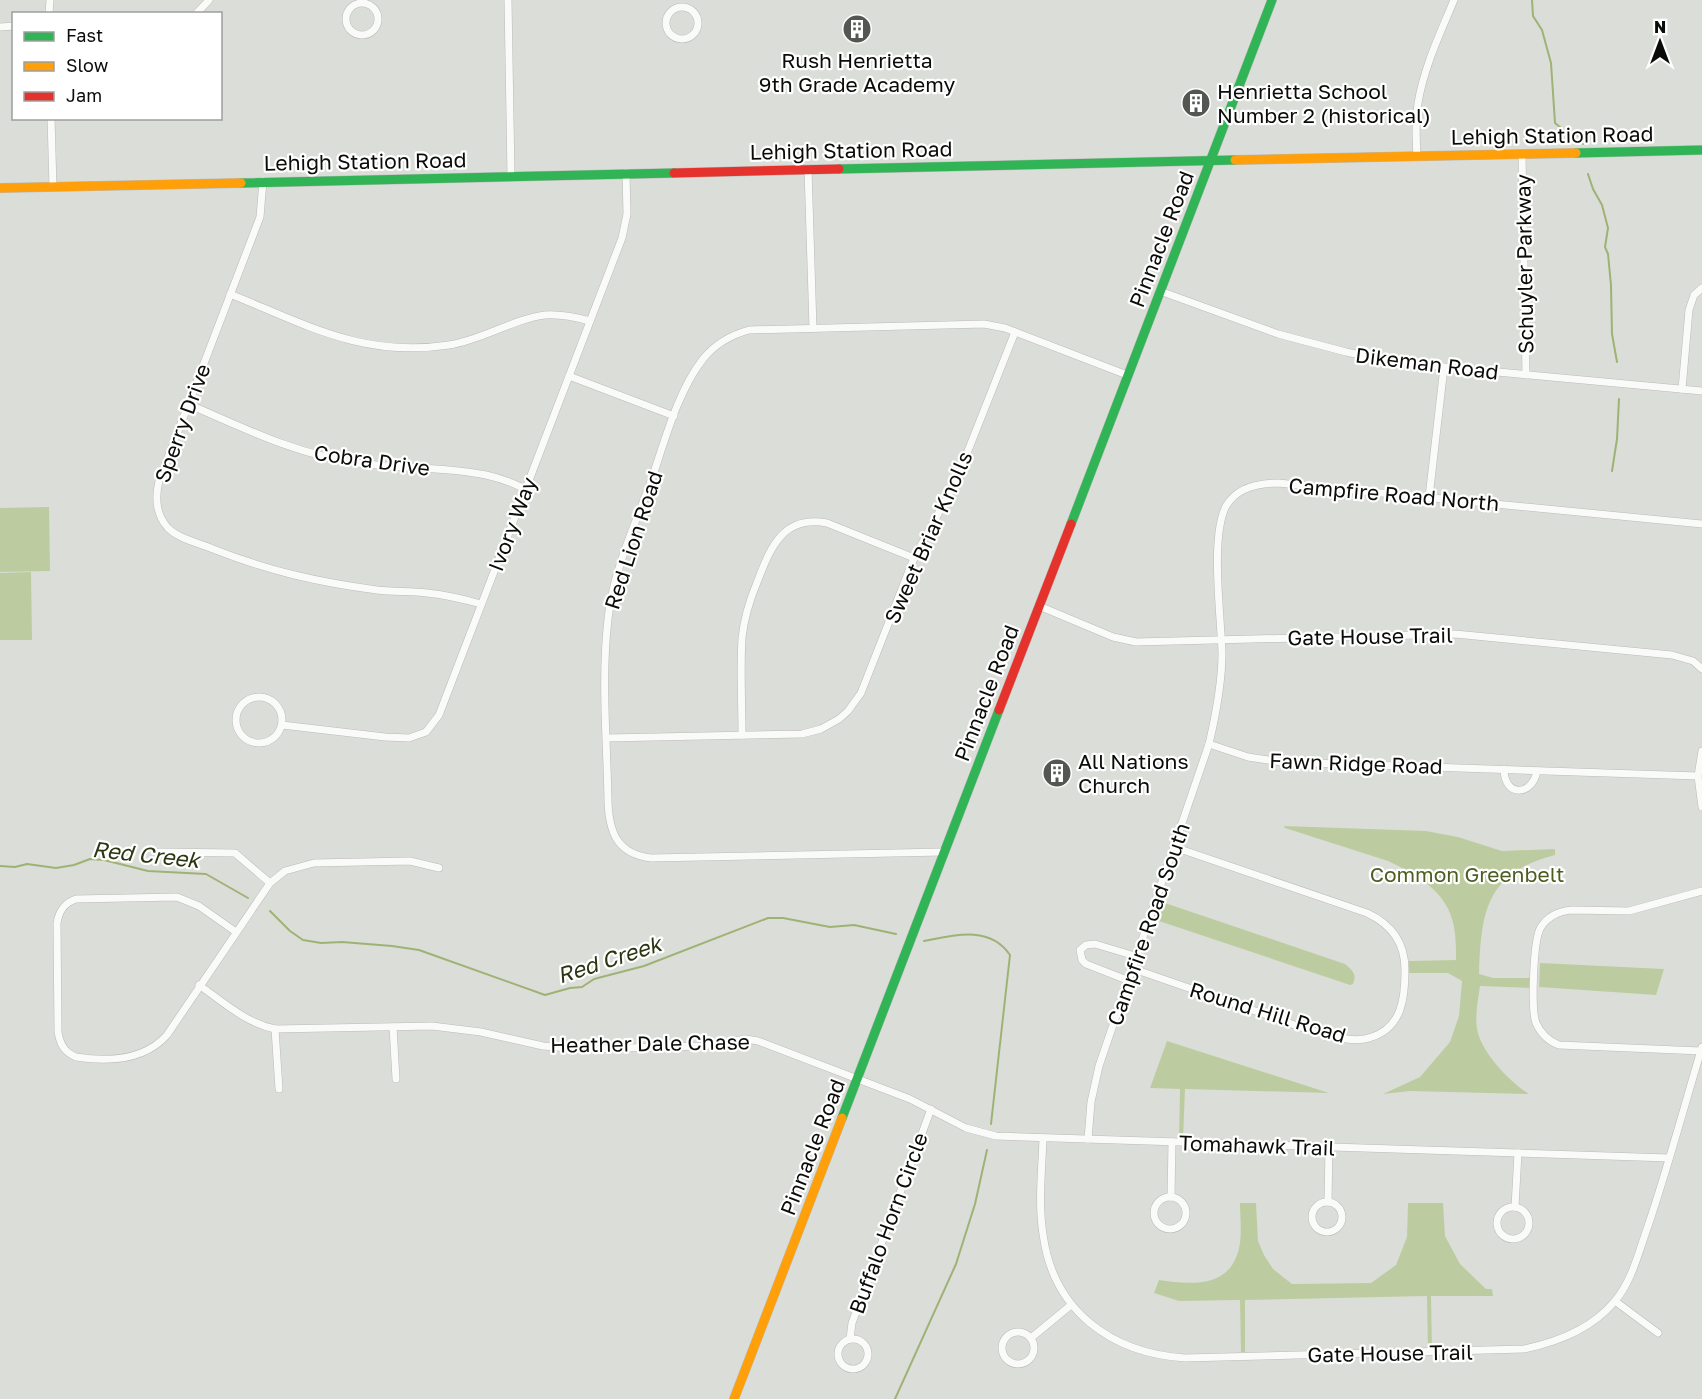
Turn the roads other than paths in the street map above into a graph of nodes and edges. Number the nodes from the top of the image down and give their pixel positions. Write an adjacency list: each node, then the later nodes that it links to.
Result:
1 (209, 0): 7 (street)
2 (508, 0): 15 (street)
3 (1272, 0): 12 (main road, Pinnacle Road)
4 (1454, 0): 11 (street)
5 (357, 2): 5 (street)
6 (682, 4): 6 (street)
7 (198, 12)
8 (51, 120): 17 (street)
9 (1702, 150): 10 (main road, Lehigh Station Road)
10 (1522, 154): 11 (main road, Lehigh Station Road); 28 (street, Schuyler Parkway)
11 (1417, 156): 12 (main road, Lehigh Station Road)
12 (1211, 160): 13 (main road, Lehigh Station Road); 20 (main road, Pinnacle Road)
13 (808, 169): 14 (main road, Lehigh Station Road); 23 (street)
14 (626, 173): 15 (main road, Lehigh Station Road); 22 (street, Ivory Way)
15 (511, 176): 16 (main road, Lehigh Station Road)
16 (263, 182): 17 (main road, Lehigh Station Road); 21 (street, Sperry Drive)
17 (53, 186): 18 (main road, Lehigh Station Road)
18 (0, 188)
19 (1702, 288): 29 (street)
20 (1160, 291): 25 (street, Dikeman Road); 27 (main road, Pinnacle Road)
21 (230, 294): 22 (street); 31 (street, Sperry Drive)
22 (590, 321): 26 (street, Ivory Way)
23 (813, 328): 24 (street, Red Lion Road); 32 (street, Red Lion Road)
24 (1015, 332): 27 (street, Red Lion Road); 36 (street, Sweet Briar Knolls)
25 (1444, 367): 28 (street, Dikeman Road); 34 (street)
26 (569, 375): 32 (street); 33 (street, Ivory Way)
27 (1127, 375): 38 (main road, Pinnacle Road)
28 (1526, 375): 29 (street, Dikeman Road)
29 (1682, 389): 30 (street, Dikeman Road)
30 (1702, 391)
31 (188, 404): 33 (street, Cobra Drive); 37 (street, Sperry Drive)
32 (674, 416): 43 (street, Red Lion Road)
33 (525, 489): 37 (street, Ivory Way)
34 (1430, 497): 35 (street, Campfire Road North); 39 (street, Campfire Road North)
35 (1702, 524)
36 (914, 558): 42 (street, Sweet Briar Knolls); 42 (street)
37 (481, 604): 41 (street, Ivory Way)
38 (1039, 606): 39 (street, Gate House Trail); 52 (main road, Pinnacle Road)
39 (1221, 638): 40 (street, Gate House Trail); 44 (street, Campfire Road South)
40 (1702, 669)
41 (282, 724): 41 (street)
42 (742, 735): 43 (street, Sweet Briar Knolls)
43 (607, 738): 52 (street, Red Lion Road)
44 (1209, 744): 46 (street, Fawn Ridge Road); 50 (street, Campfire Road South)
45 (1702, 751): 48 (street)
46 (1504, 769): 47 (street, Fawn Ridge Road); 47 (street)
47 (1537, 771): 48 (street, Fawn Ridge Road)
48 (1698, 776): 49 (street)
49 (1702, 807)
50 (1174, 847): 57 (street, Campfire Road South); 58 (street, Round Hill Road)
51 (159, 852): 54 (street)
52 (943, 852): 65 (main road, Pinnacle Road)
53 (439, 868): 54 (street)
54 (270, 884): 56 (street)
55 (1702, 891): 63 (street)
56 (236, 932): 60 (street); 60 (street)
57 (1136, 956): 58 (street, Campfire Road South); 59 (street)
58 (1131, 968): 59 (street, Campfire Road South)
59 (1127, 980): 69 (street, Campfire Road South)
60 (199, 986): 62 (street, Heather Dale Chase)
61 (393, 1027): 62 (street, Heather Dale Chase); 64 (street); 65 (street, Heather Dale Chase)
62 (275, 1029): 66 (street)
63 (1701, 1049): 73 (street, Gate House Trail)
64 (396, 1079)
65 (857, 1079): 67 (street, Tomahawk Trail); 82 (main road, Pinnacle Road)
66 (279, 1089)
67 (931, 1109): 68 (street, Tomahawk Trail); 81 (street, Buffalo Horn Circle)
68 (1043, 1138): 69 (street, Tomahawk Trail); 78 (street, Gate House Trail)
69 (1088, 1139): 70 (street, Tomahawk Trail)
70 (1172, 1142): 71 (street, Tomahawk Trail); 74 (street)
71 (1329, 1147): 72 (street, Tomahawk Trail); 75 (street)
72 (1518, 1153): 73 (street, Tomahawk Trail); 76 (street)
73 (1669, 1158): 77 (street, Gate House Trail)
74 (1171, 1197): 74 (street)
75 (1328, 1202): 75 (street)
76 (1515, 1207): 76 (street)
77 (1615, 1301): 78 (street, Gate House Trail); 79 (street)
78 (1071, 1305): 80 (street)
79 (1658, 1333)
80 (1031, 1338): 80 (street)
81 (850, 1339): 81 (street, Buffalo Horn Circle)
82 (734, 1399)

